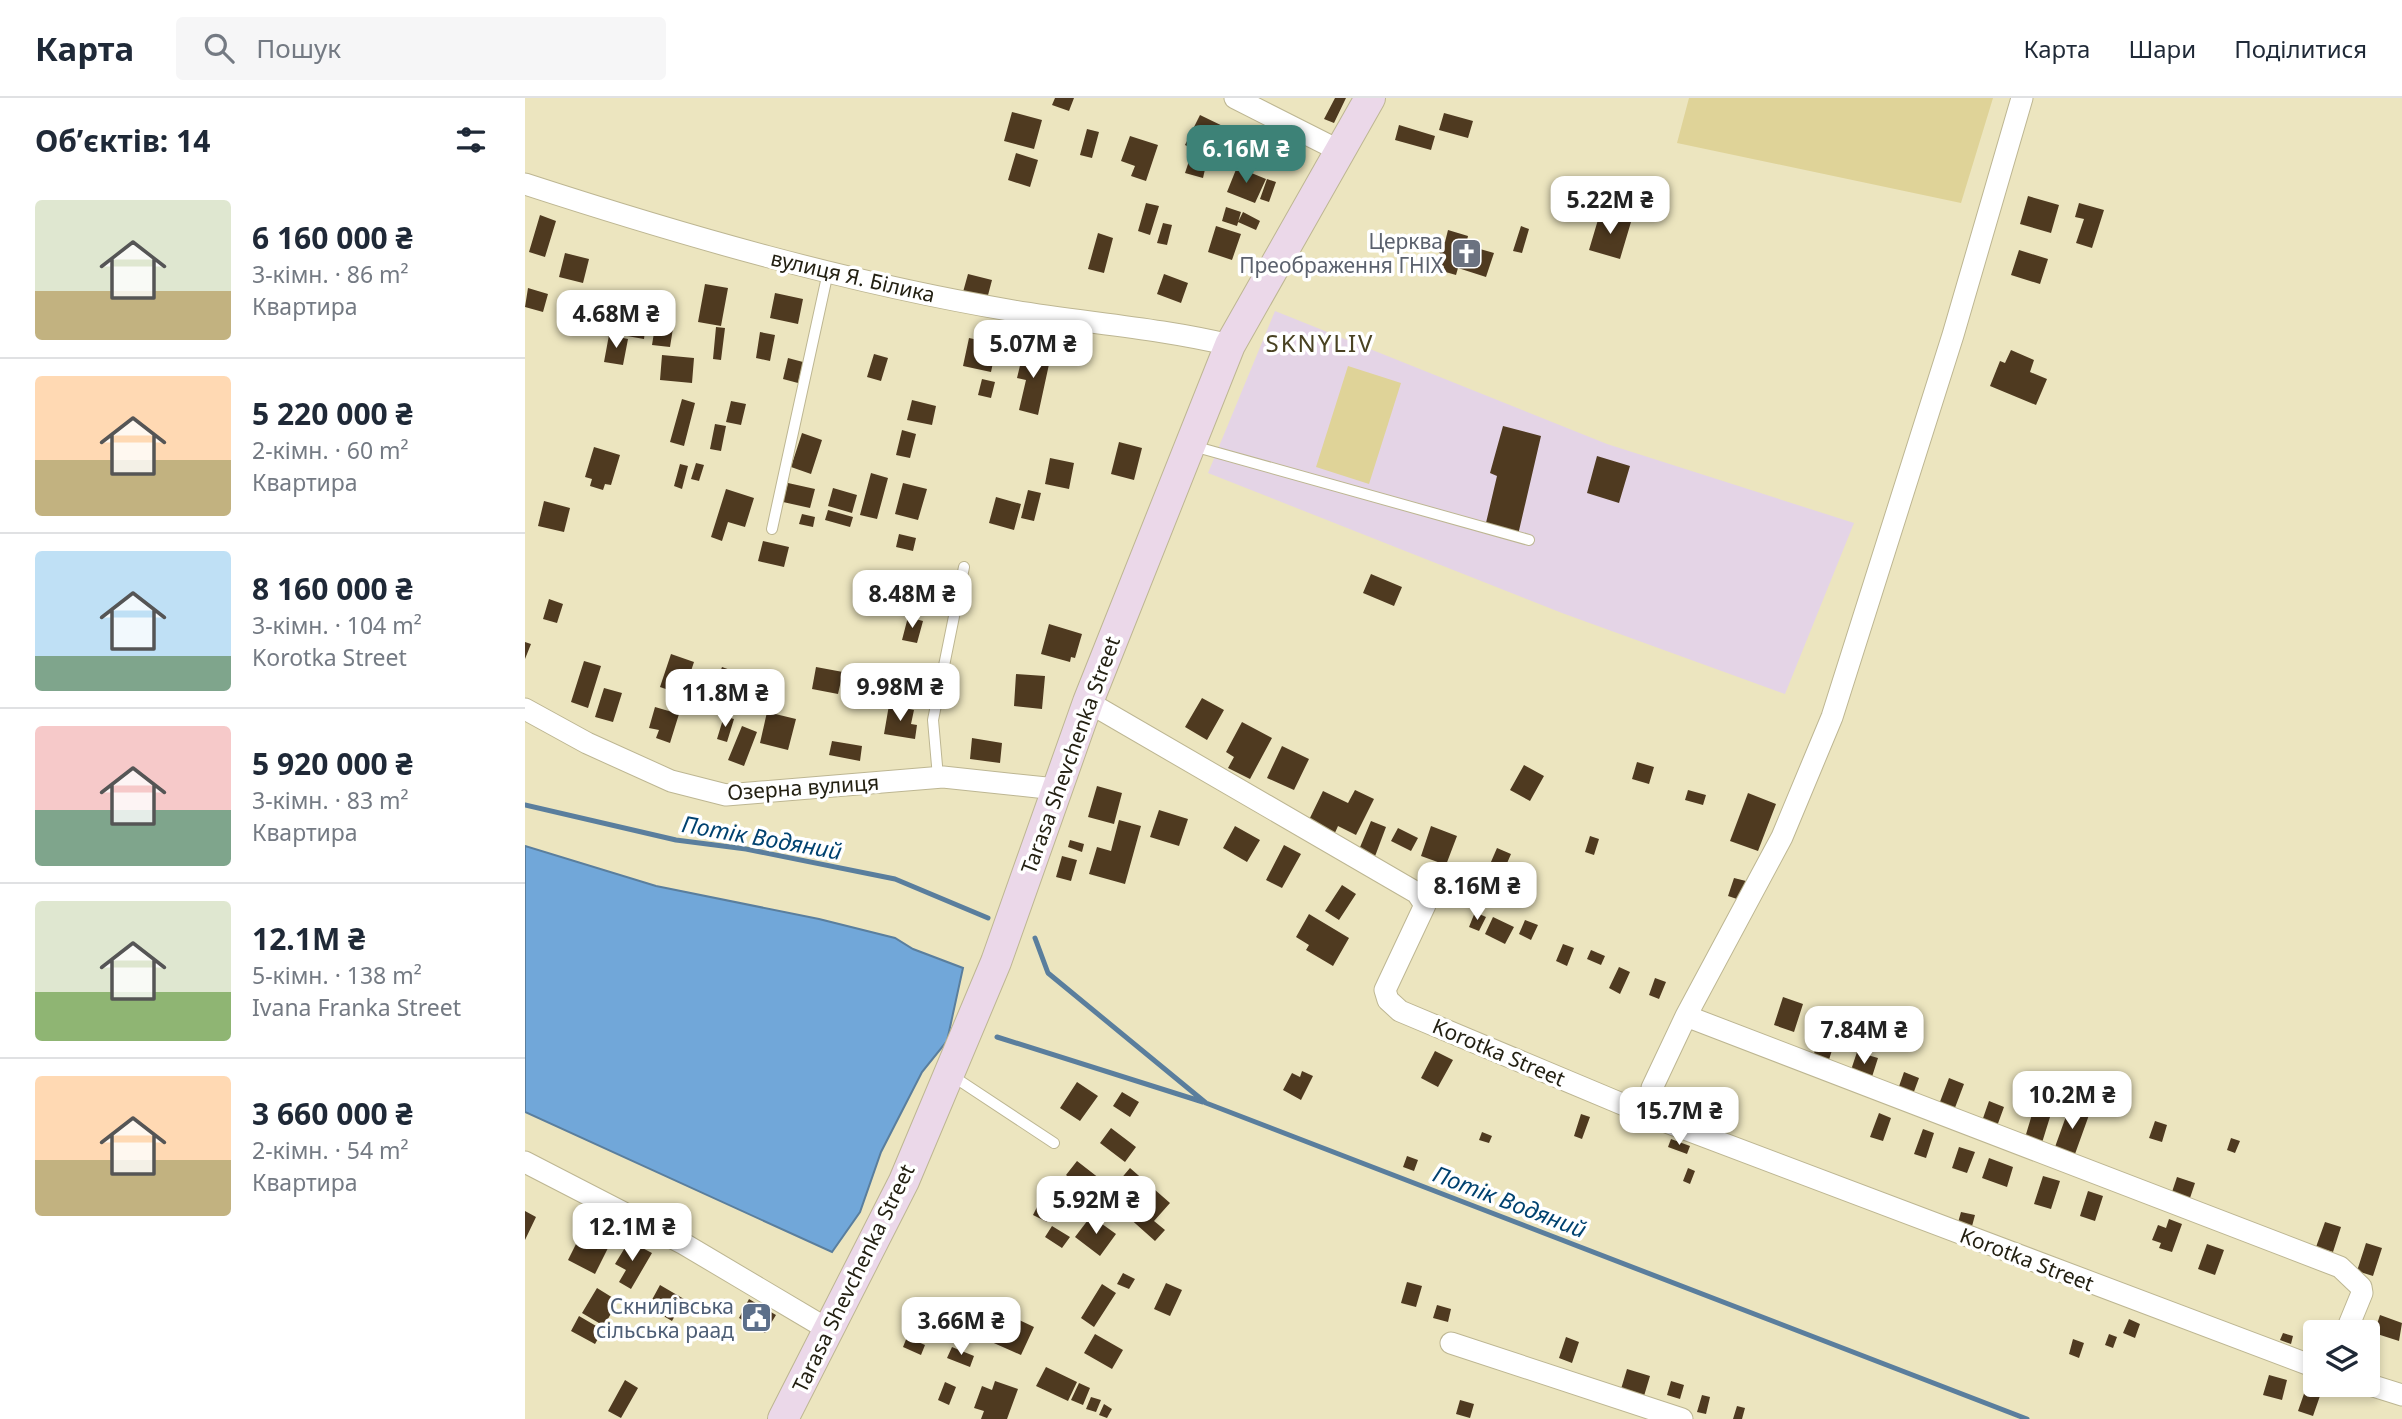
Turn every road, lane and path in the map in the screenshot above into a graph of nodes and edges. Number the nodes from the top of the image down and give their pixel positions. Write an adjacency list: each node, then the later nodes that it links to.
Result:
1 (1235, 98): 4 (street)
2 (1370, 98): 4 (street, Tarasa Shevchenka Street)
3 (2022, 98): 16 (street)
4 (1340, 151): 7 (street, Tarasa Shevchenka Street)
5 (525, 184): 6 (street, вулиця Я. Білика)
6 (828, 272): 7 (street, вулиця Я. Білика); 9 (lane)
7 (1230, 345): 8 (street, Tarasa Shevchenka Street)
8 (1190, 445): 10 (lane); 12 (street, Tarasa Shevchenka Street)
9 (772, 529)
10 (1529, 540)
11 (964, 568): 14 (lane)
12 (1088, 702): 15 (street, Tarasa Shevchenka Street); 18 (street, Korotka Street)
13 (525, 709): 14 (street, Озерна вулиця)
14 (937, 777): 15 (street, Озерна вулиця)
15 (1056, 789): 17 (street, Tarasa Shevchenka Street)
16 (1686, 1016): 18 (street); 21 (street)
17 (949, 1074): 19 (lane); 22 (street, Tarasa Shevchenka Street)
18 (1654, 1117): 24 (street, Korotka Street)
19 (1054, 1143)
20 (525, 1161): 22 (street)
21 (2351, 1320)
22 (829, 1330): 27 (street, Tarasa Shevchenka Street)
23 (1451, 1343): 28 (street)
24 (2303, 1362)
25 (2380, 1388): 26 (street)
26 (2402, 1395)
27 (783, 1419)
28 (1682, 1419)

